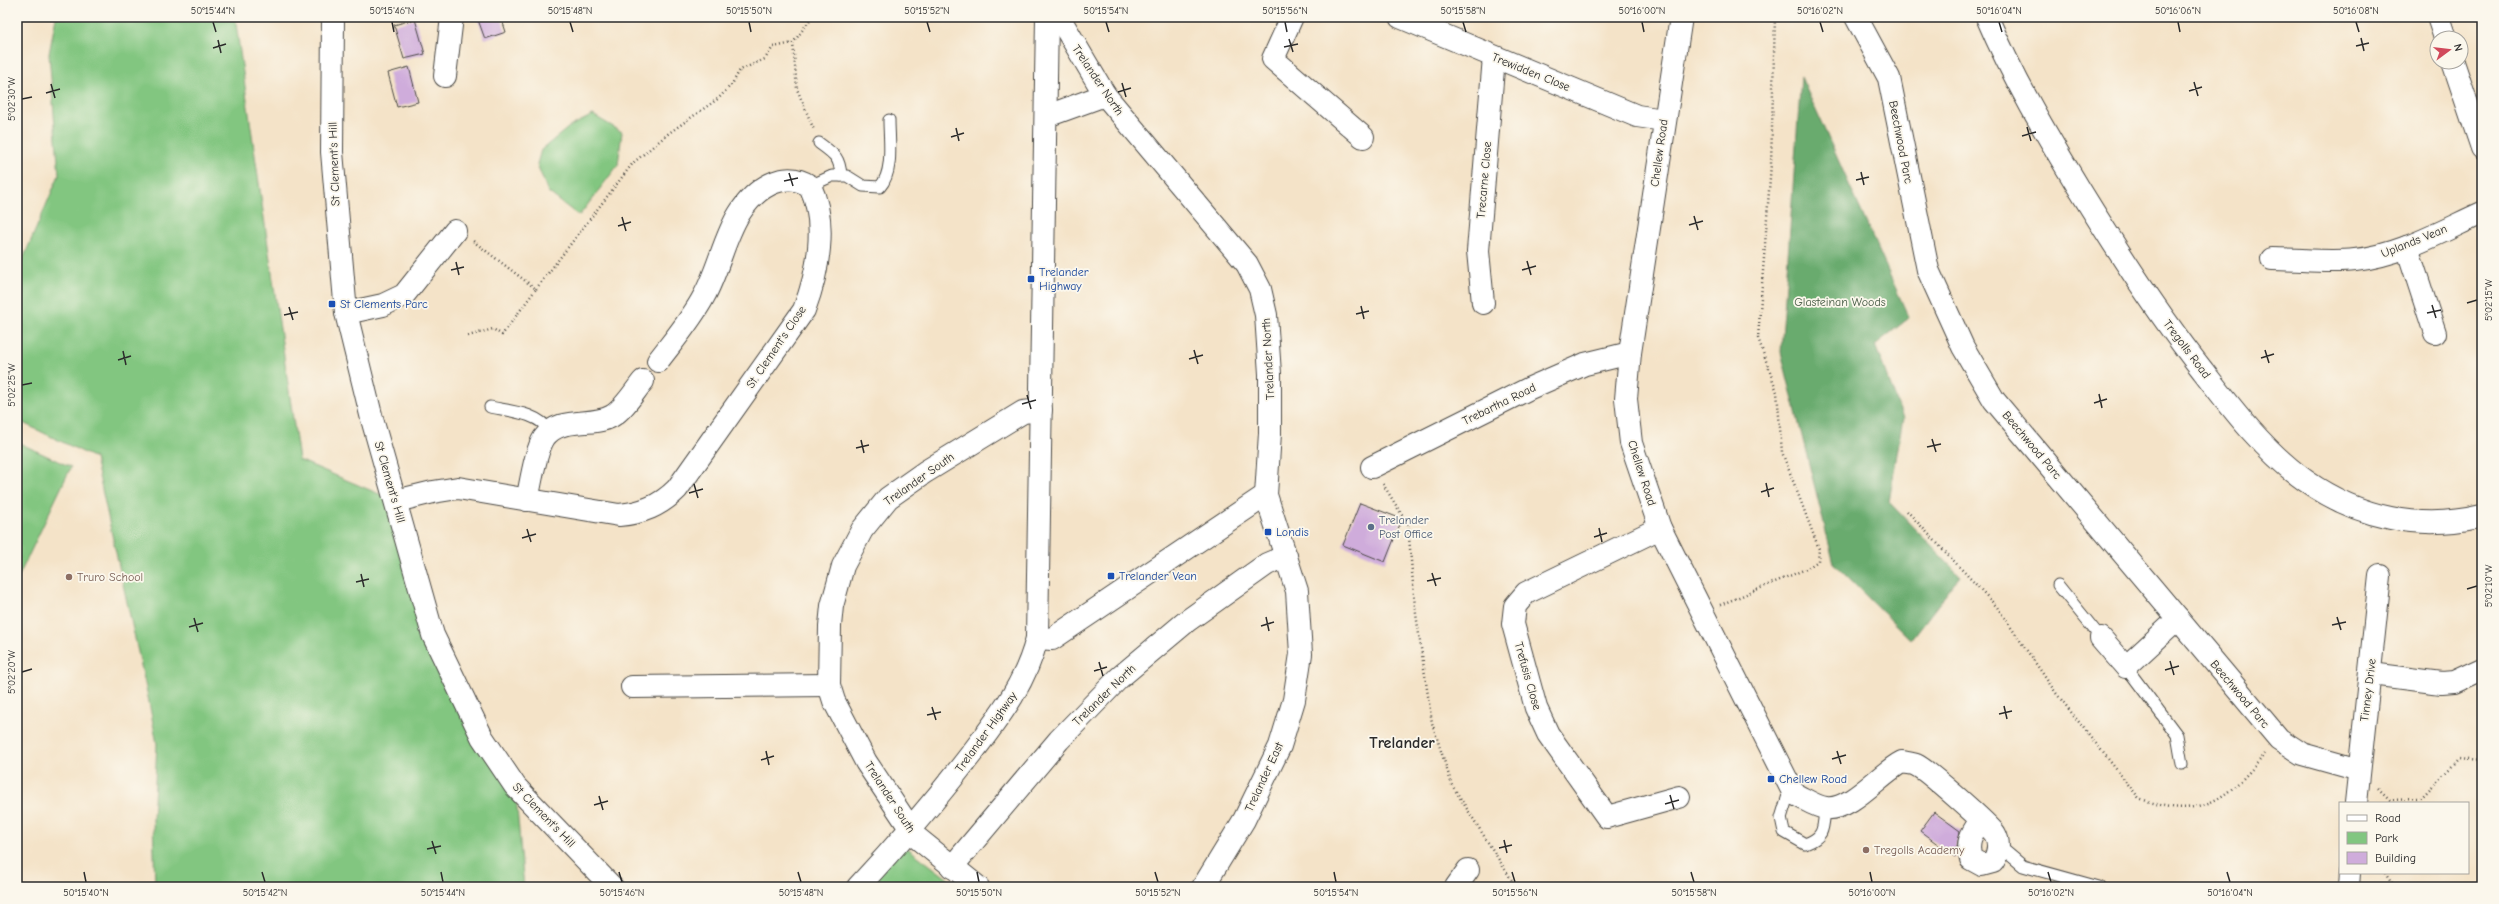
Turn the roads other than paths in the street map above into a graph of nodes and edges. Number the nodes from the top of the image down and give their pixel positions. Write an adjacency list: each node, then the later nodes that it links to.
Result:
1 (333, 17): 31 (main road, St Clement's Hill)
2 (452, 17): 16 (main road)
3 (1047, 17): 18 (main road, Trelander Highway)
4 (1059, 17): 17 (main road, Trelander North)
5 (1292, 17): 21 (main road)
6 (1400, 17): 14 (main road, Trewidden Close)
7 (1681, 17): 20 (main road, Chellew Road)
8 (1856, 17): 48 (main road, Beechwood Parc)
9 (1982, 17): 13 (main road, Tregolls Road)
10 (1987, 17): 13 (main road, Tregolls Road)
11 (2438, 17): 12 (main road)
12 (2442, 30)
13 (1997, 39): 43 (main road, Tregolls Road)
14 (1494, 57): 20 (main road, Trewidden Close); 30 (main road, Trecarne Close)
15 (2456, 70): 23 (main road)
16 (445, 76)
17 (1105, 95): 18 (main road); 40 (main road, Trelander North)
18 (1047, 116): 37 (main road, Trelander Highway)
19 (889, 120): 24 (lane)
20 (1664, 120): 33 (main road, Chellew Road)
21 (1363, 137)
22 (819, 143): 24 (lane)
23 (2482, 148)
24 (841, 176): 25 (lane)
25 (810, 186): 34 (main road); 41 (main road, St. Clement's Close)
26 (2482, 213): 28 (main road, Uplands Vean)
27 (455, 230): 31 (main road)
28 (2407, 247): 29 (main road, Uplands Vean); 32 (main road)
29 (2272, 259)
30 (1483, 303)
31 (346, 313): 42 (main road, St Clement's Hill)
32 (2435, 333)
33 (1630, 353): 39 (main road, Trebartha Road); 44 (main road, Chellew Road)
34 (658, 361)
35 (643, 382): 38 (main road)
36 (490, 407): 38 (lane)
37 (1041, 410): 49 (main road, Trelander Highway); 54 (main road, Trelander South)
38 (550, 432): 41 (main road)
39 (1372, 467)
40 (1266, 495): 45 (main road, Trelander East); 49 (main road)
41 (527, 500): 42 (main road, St. Clement's Close)
42 (396, 501): 67 (main road, St Clement's Hill)
43 (2482, 516)
44 (1660, 528): 58 (main road, Chellew Road); 59 (main road, Trefusis Close)
45 (1286, 556): 65 (main road, Trelander North); 70 (main road, Trelander East)
46 (2380, 576): 53 (main road, Tinney Drive)
47 (2058, 585): 50 (lane)
48 (2178, 619): 51 (main road); 57 (main road, Beechwood Parc)
49 (1037, 638): 63 (main road, Trelander Highway)
50 (2101, 638): 51 (main road)
51 (2126, 667): 56 (lane)
52 (2482, 668): 53 (main road)
53 (2371, 674): 57 (main road, Tinney Drive)
54 (830, 685): 55 (main road); 63 (main road, Trelander South)
55 (632, 687)
56 (2182, 764)
57 (2359, 770): 60 (main road, Tinney Drive)
58 (1790, 789): 61 (main road); 61 (lane)
59 (1679, 797)
60 (2356, 802)
61 (1825, 808): 62 (main road)
62 (1980, 820): 64 (main road); 64 (main road)
63 (911, 829): 65 (main road, Trelander South); 68 (main road, Trelander Highway)
64 (1998, 845): 71 (lane)
65 (952, 867): 69 (main road, Trelander South)
66 (2349, 874): 72 (main road)
67 (612, 887)
68 (858, 887)
69 (978, 887)
70 (1203, 887)
71 (2099, 887)
72 (2348, 887)

